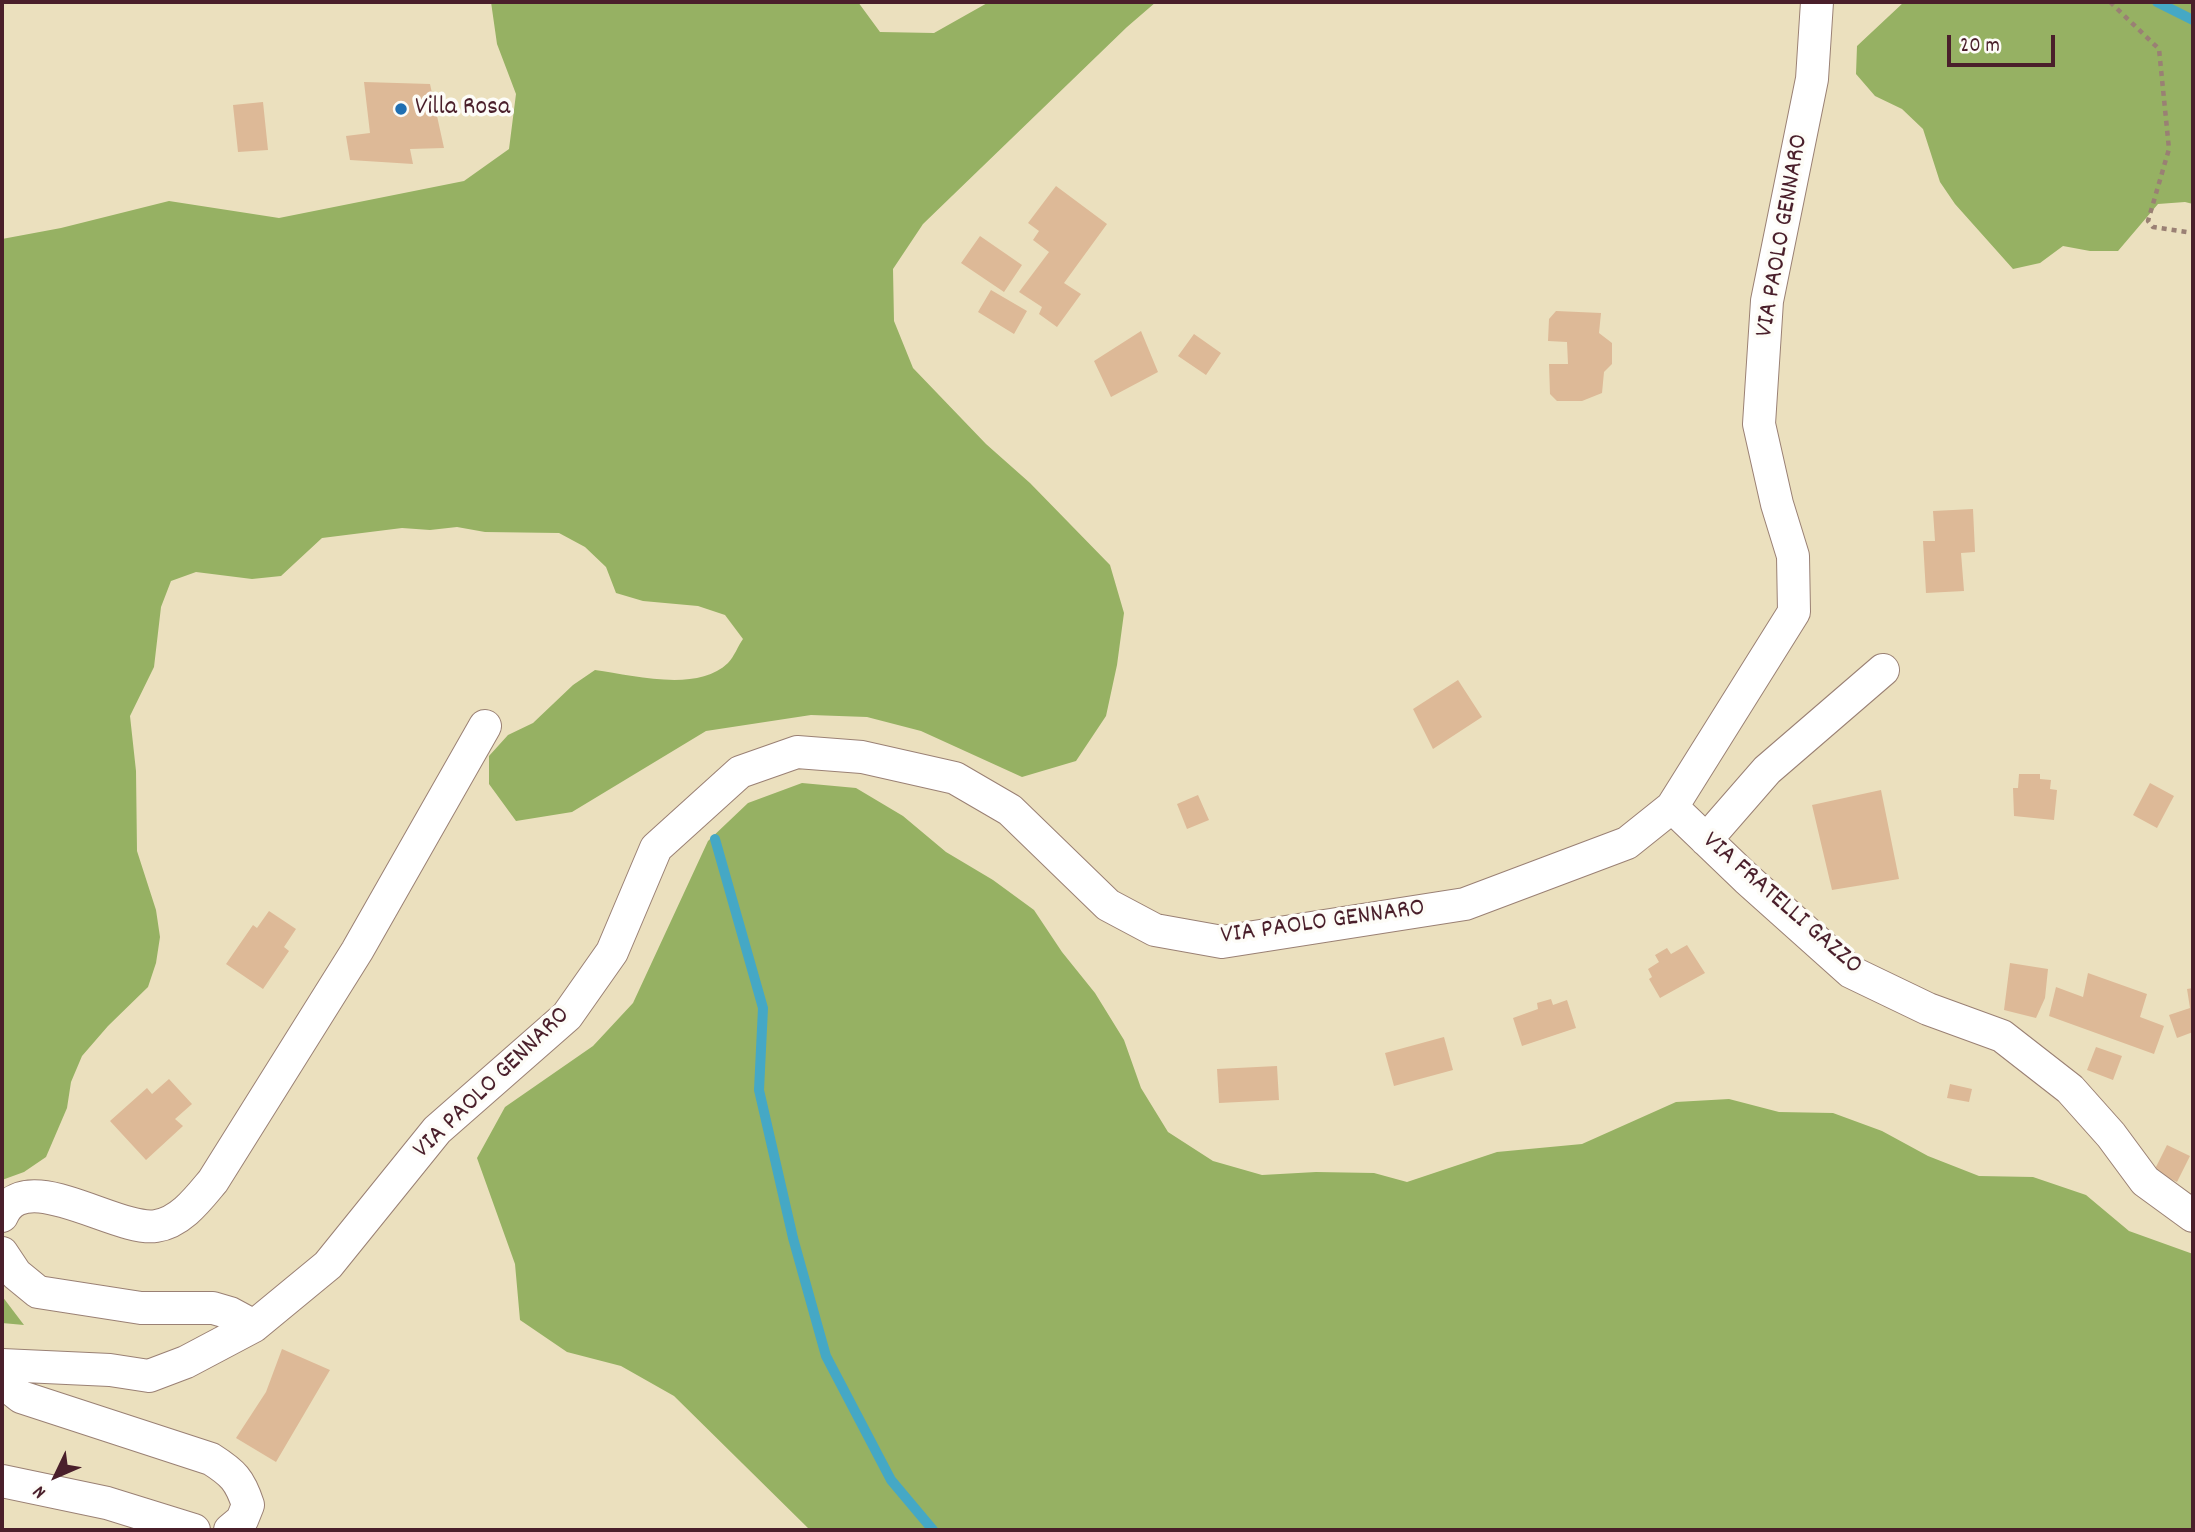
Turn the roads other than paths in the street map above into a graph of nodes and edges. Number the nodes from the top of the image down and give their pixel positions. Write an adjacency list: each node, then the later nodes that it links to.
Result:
1 (1817, 2): 4 (street, VIA PAOLO GENNARO)
2 (1883, 670): 5 (street)
3 (485, 726): 6 (street)
4 (1672, 807): 5 (street, VIA FRATELLI GAZZO); 9 (street, VIA PAOLO GENNARO)
5 (1706, 840): 7 (street, VIA FRATELLI GAZZO)
6 (2, 1216)
7 (2193, 1216)
8 (2, 1252): 9 (street)
9 (254, 1326): 10 (street, VIA PAOLO GENNARO)
10 (2, 1365)
11 (2, 1382): 14 (street)
12 (2, 1481): 13 (street)
13 (194, 1530)
14 (230, 1530)

